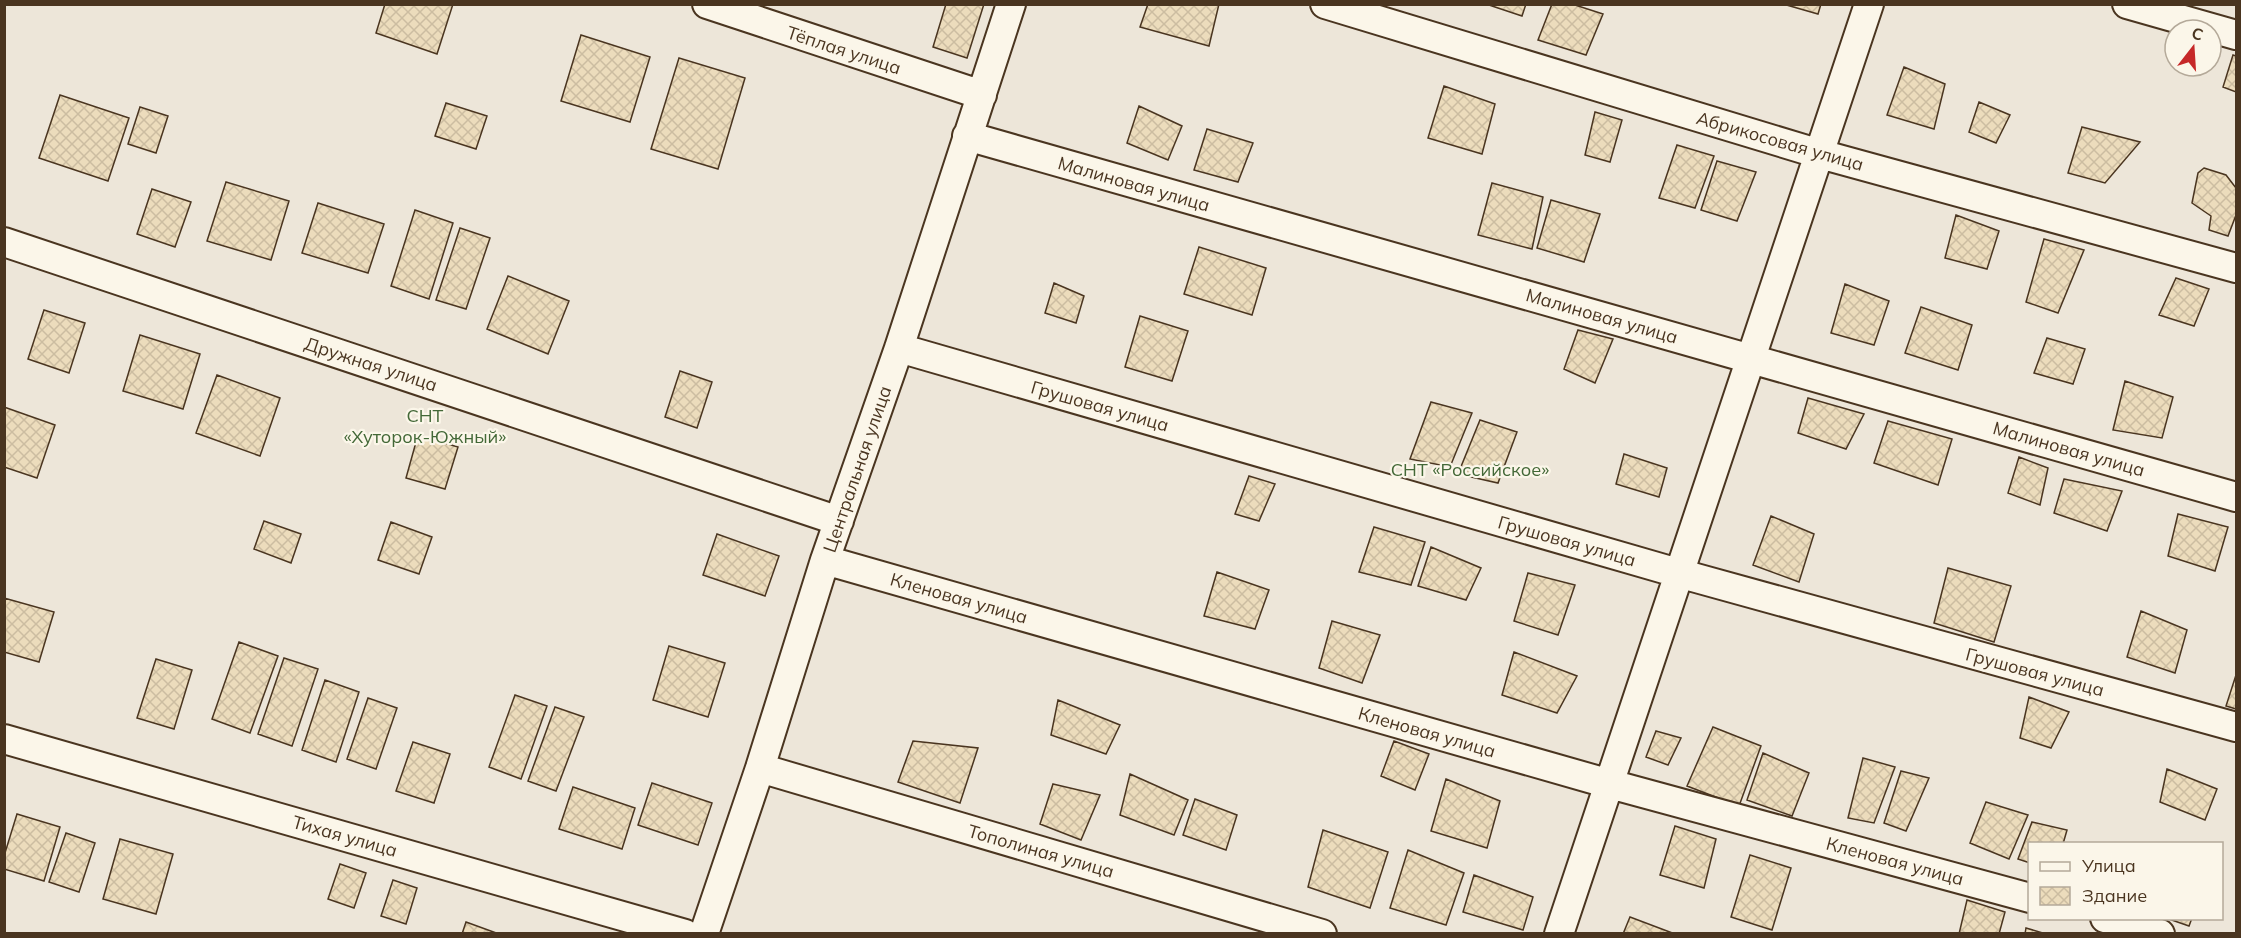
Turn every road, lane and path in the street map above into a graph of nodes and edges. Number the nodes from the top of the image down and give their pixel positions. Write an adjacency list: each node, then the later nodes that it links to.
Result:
1 (707, 4): 7 (street, Тёплая улица)
2 (1011, 4): 7 (street, Центральная улица)
3 (1325, 4): 9 (street, Абрикосовая улица)
4 (1869, 4): 9 (street)
5 (2127, 4): 6 (street)
6 (2236, 35)
7 (982, 95): 8 (street, Центральная улица)
8 (967, 136): 12 (street, Центральная улица); 13 (street, Малиновая улица)
9 (1820, 154): 11 (street, Абрикосовая улица); 13 (street)
10 (4, 242): 15 (street, Дружная улица)
11 (2236, 268)
12 (899, 348): 15 (street, Центральная улица); 17 (street, Грушовая улица)
13 (1749, 358): 14 (street, Малиновая улица); 17 (street)
14 (2236, 497)
15 (839, 521): 16 (street, Центральная улица)
16 (825, 560): 20 (street, Центральная улица); 21 (street, Кленовая улица)
17 (1678, 573): 18 (street, Грушовая улица); 21 (street)
18 (2236, 727)
19 (4, 739): 24 (street, Тихая улица)
20 (760, 768): 25 (street, Центральная улица); 26 (street, Тополиная улица)
21 (1610, 784): 22 (street, Кленовая улица); 27 (street)
22 (2028, 897)
23 (2112, 920): 28 (street)
24 (685, 933)
25 (704, 933)
26 (1322, 933)
27 (1559, 933)
28 (2160, 933)

